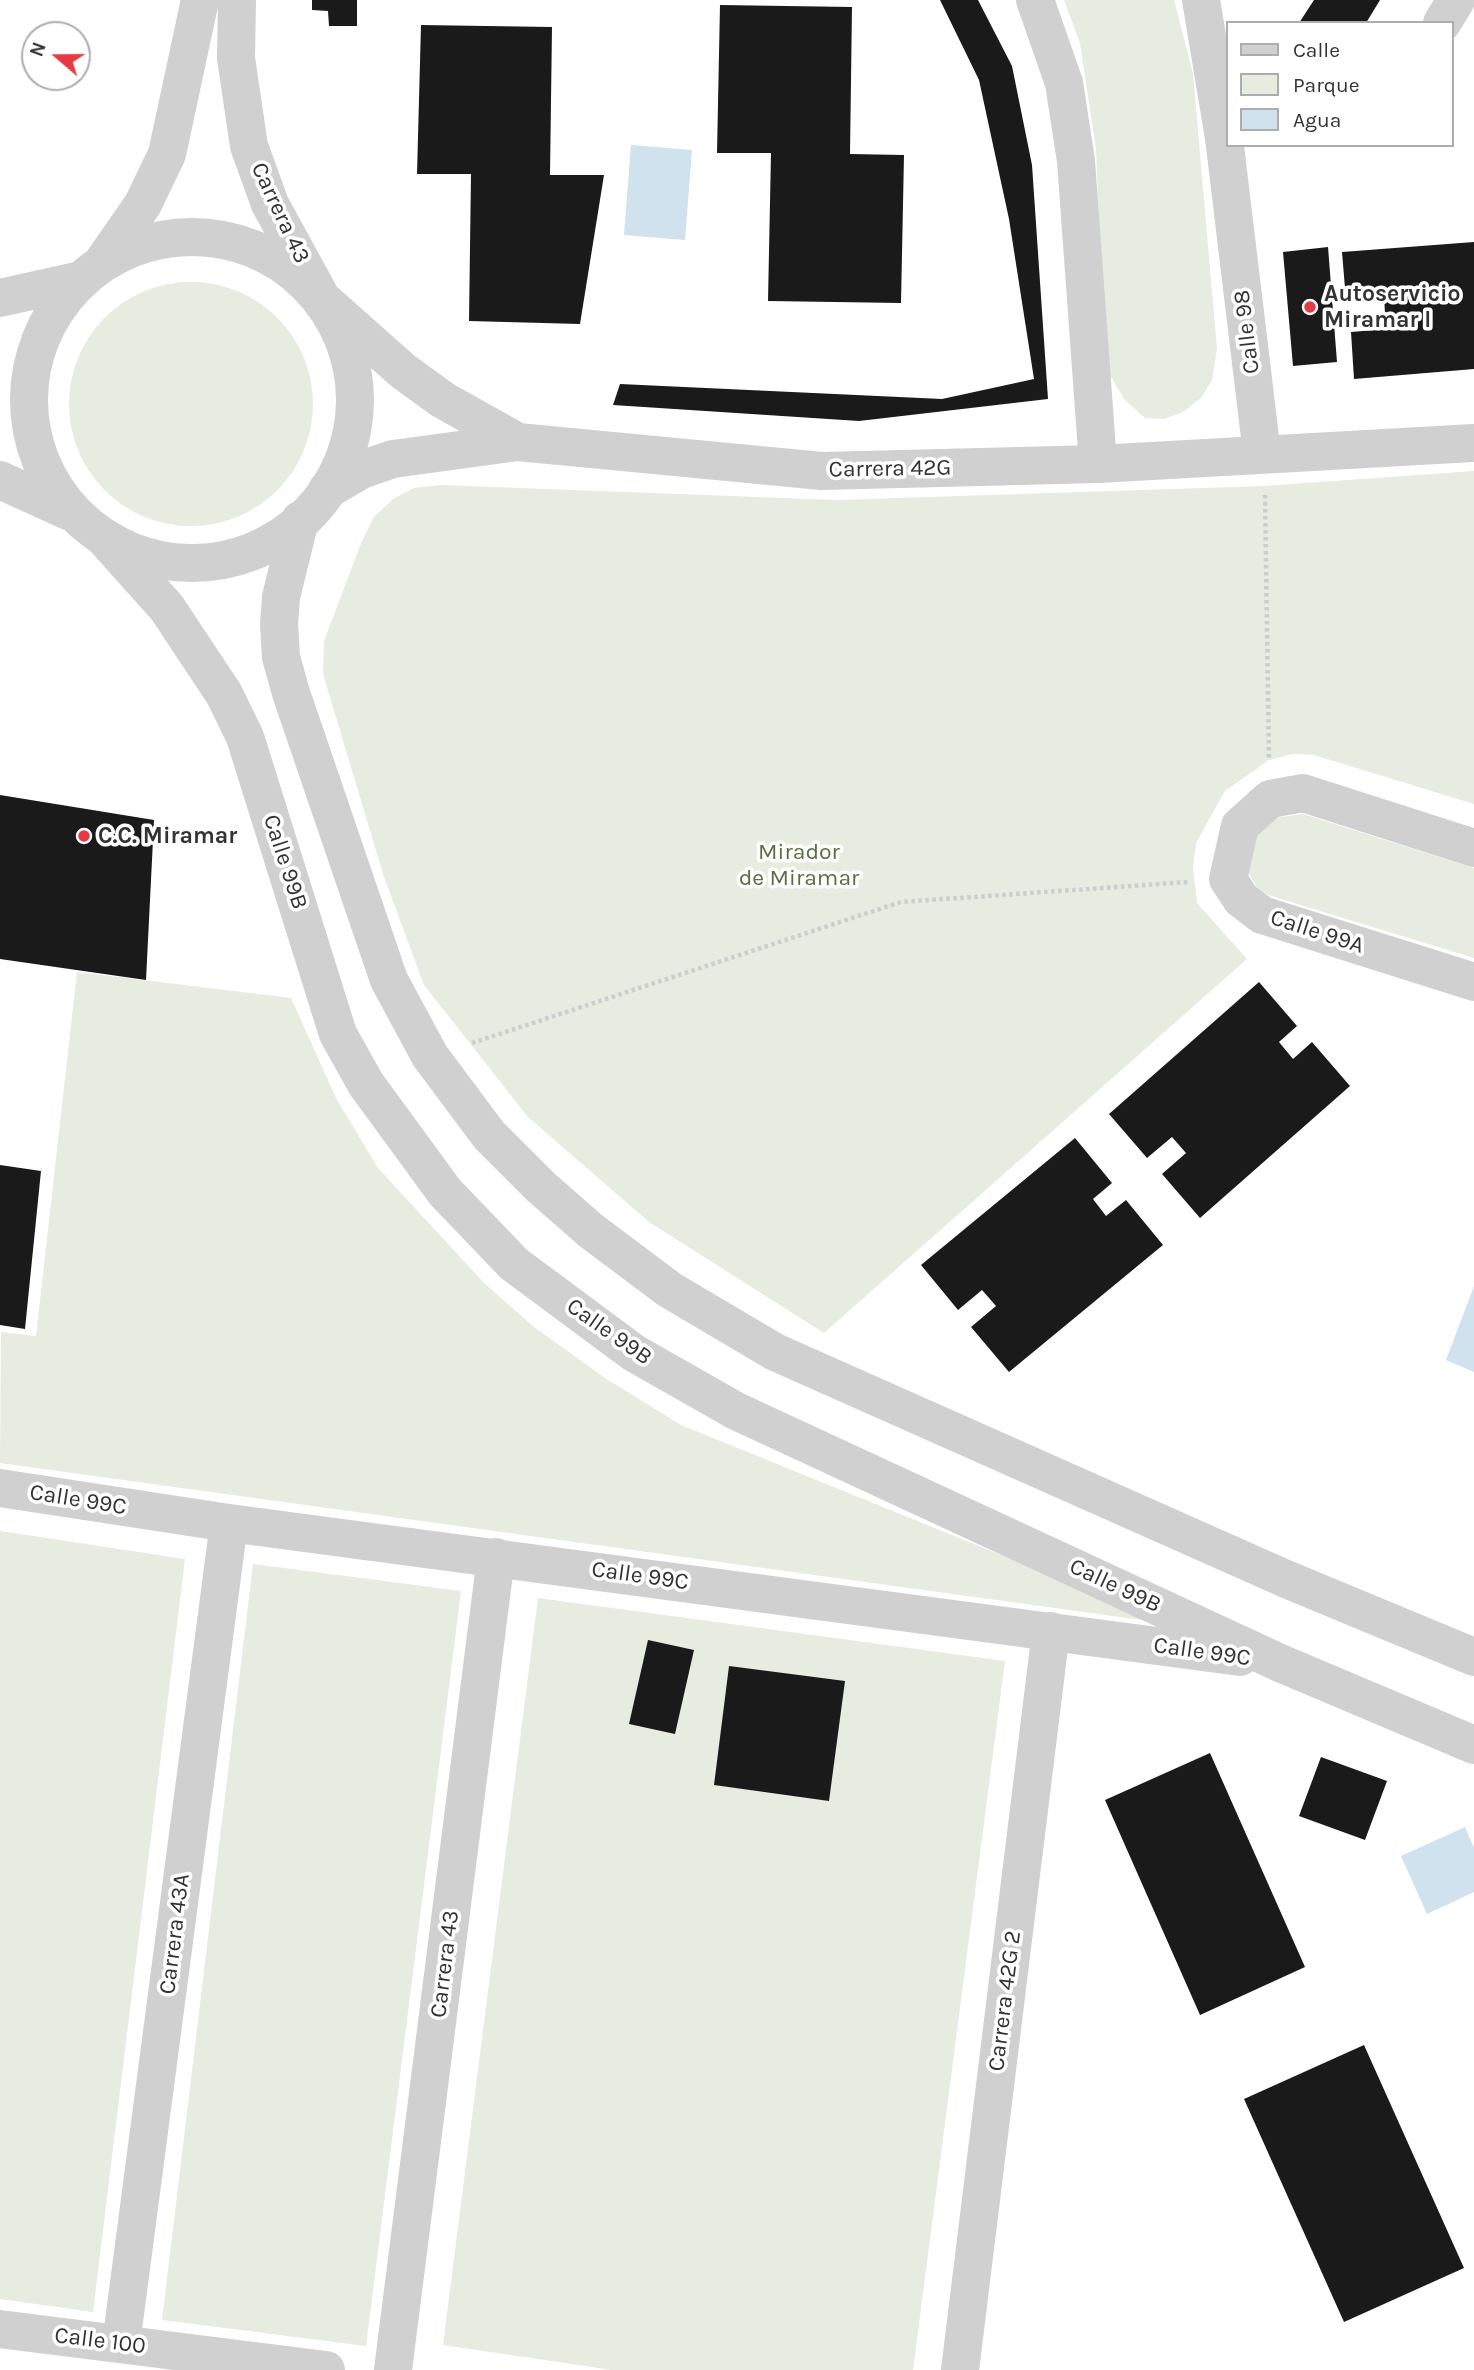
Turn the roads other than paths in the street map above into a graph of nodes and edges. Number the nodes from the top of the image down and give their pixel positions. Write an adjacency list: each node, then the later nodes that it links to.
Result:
1 (200, 0): 9 (street)
2 (237, 0): 11 (street, Carrera 43)
3 (1035, 0): 15 (street)
4 (1201, 0): 7 (street, Calle 98)
5 (1456, 0): 6 (street)
6 (1443, 21)
7 (1226, 137)
8 (1227, 147): 14 (street, Calle 98)
9 (90, 273): 10 (street); 11 (street, Carrera 42G); 18 (street)
10 (0, 298)
11 (322, 299): 12 (street, Carrera 42G); 17 (street, Carrera 43)
12 (518, 442): 15 (street, Carrera 42G); 17 (street, Carrera 42G)
13 (1474, 443): 14 (street)
14 (1262, 454): 15 (street, Carrera 42G)
15 (1098, 464)
16 (8, 479): 18 (street)
17 (327, 490): 19 (street)
18 (73, 514): 20 (street)
19 (300, 520): 20 (street); 27 (street)
20 (107, 541): 28 (street, Calle 99B)
21 (1474, 848): 22 (street, Calle 99A)
22 (1474, 982)
23 (0, 1488): 24 (street, Calle 99C)
24 (229, 1523): 25 (street, Calle 99C); 31 (street, Carrera 43A)
25 (496, 1557): 26 (street, Calle 99C); 33 (street, Carrera 43)
26 (1051, 1631): 28 (street, Calle 99C); 34 (street, Carrera 42G 2)
27 (1474, 1657)
28 (1280, 1663): 29 (street, Calle 99B)
29 (1474, 1745)
30 (0, 2329): 31 (street, Calle 100)
31 (121, 2344): 32 (street, Calle 100)
32 (326, 2370)
33 (393, 2370)
34 (960, 2370)

